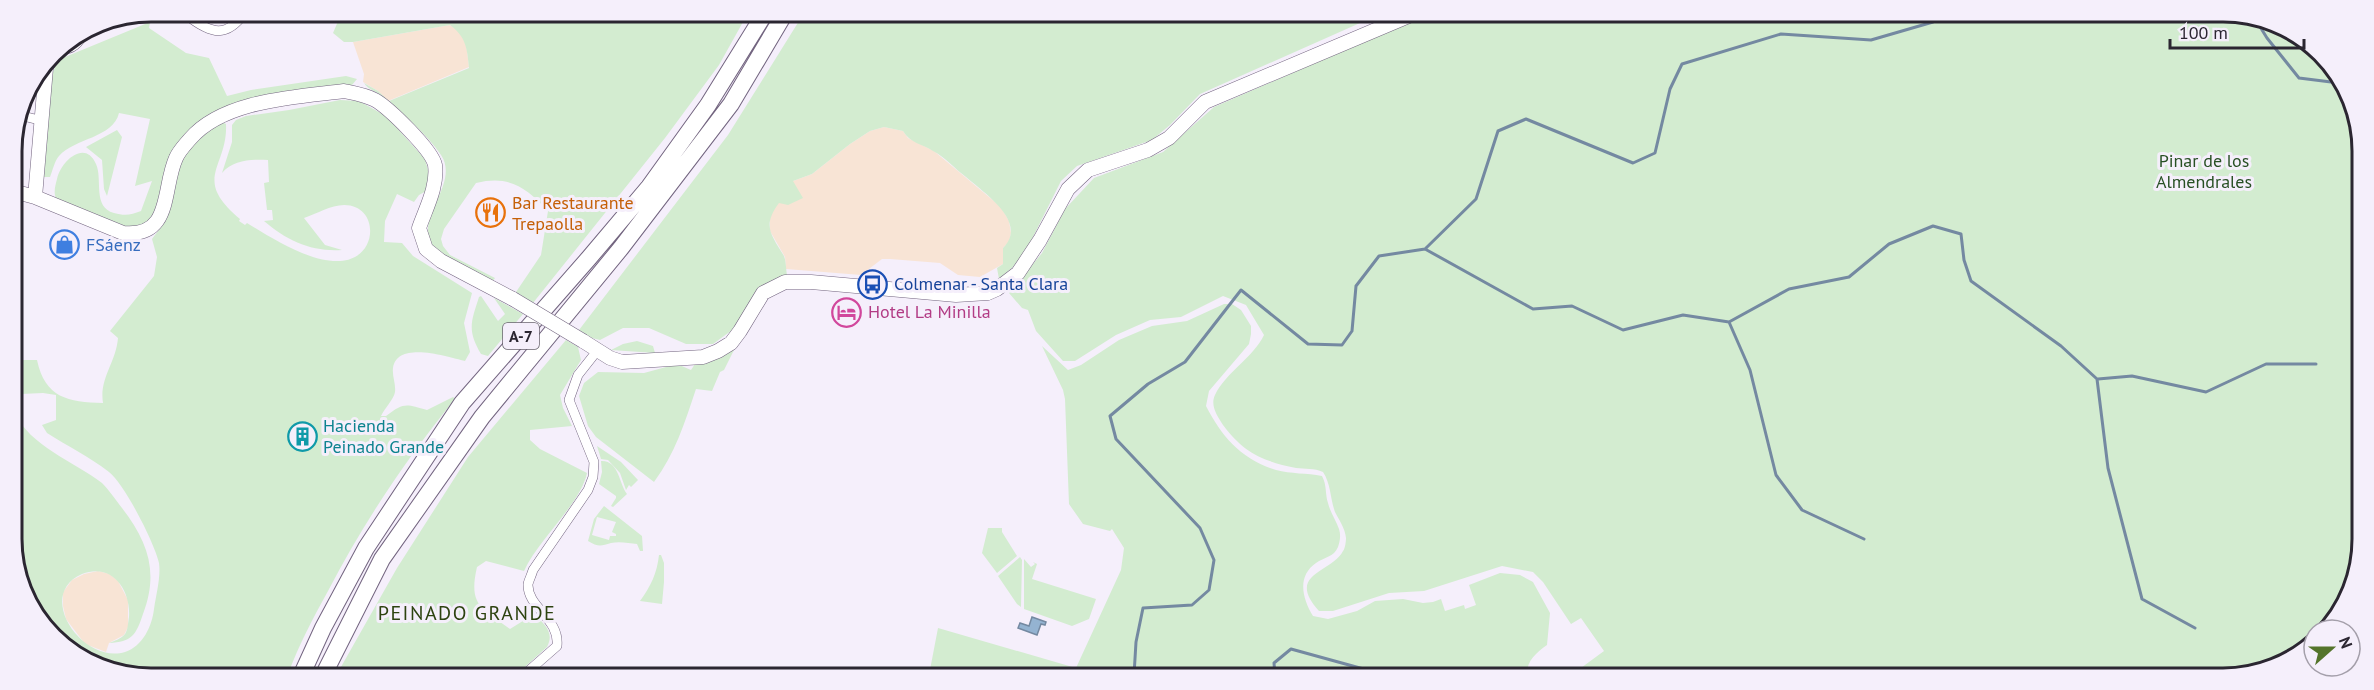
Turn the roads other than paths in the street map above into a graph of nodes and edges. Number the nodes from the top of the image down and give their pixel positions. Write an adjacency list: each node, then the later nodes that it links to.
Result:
1 (1393, 22): 11 (main road)
2 (198, 23): 3 (street)
3 (237, 23)
4 (759, 23): 12 (highway, A-7)
5 (779, 23): 13 (highway, A-7)
6 (40, 88): 8 (main road)
7 (27, 117): 8 (street)
8 (43, 122): 10 (main road)
9 (23, 194): 10 (main road)
10 (35, 197): 11 (main road, bridge)
11 (597, 351): 14 (street)
12 (305, 668)
13 (327, 668)
14 (532, 668)

